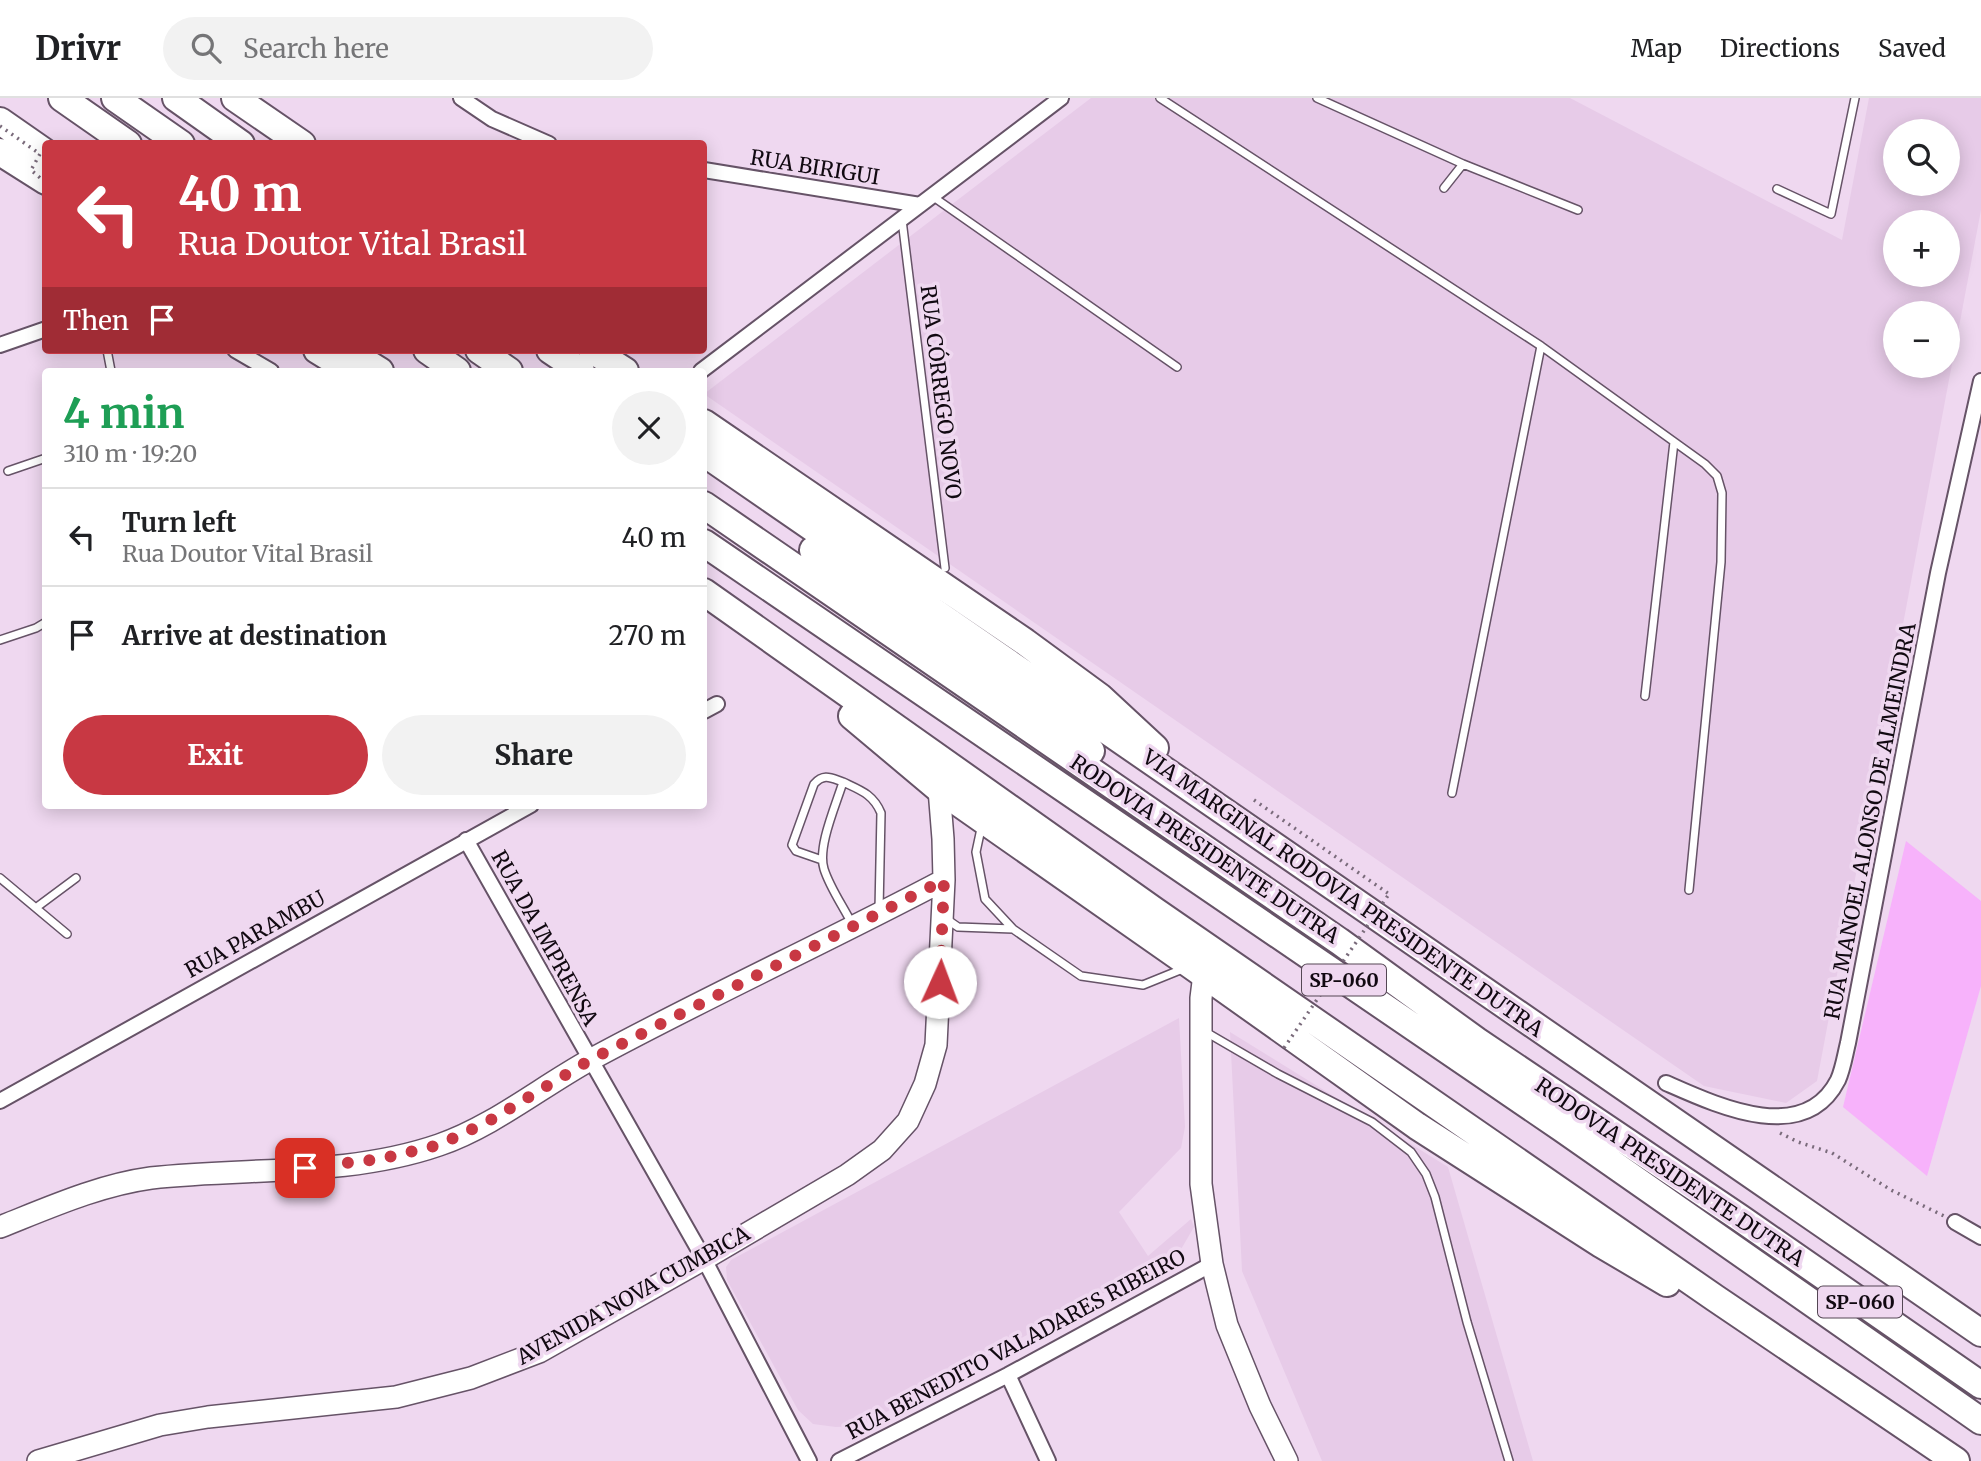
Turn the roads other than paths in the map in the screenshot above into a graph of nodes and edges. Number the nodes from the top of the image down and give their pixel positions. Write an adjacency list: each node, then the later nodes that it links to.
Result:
1 (62, 98): 11 (highway)
2 (115, 98): 12 (highway)
3 (176, 98): 13 (highway)
4 (235, 98): 14 (highway)
5 (461, 98): 15 (street)
6 (1061, 98): 23 (street)
7 (1160, 98): 28 (lane)
8 (1317, 98): 18 (lane)
9 (1856, 98): 22 (lane)
10 (0, 121): 16 (highway)
11 (122, 140)
12 (175, 140)
13 (235, 140)
14 (296, 140)
15 (540, 140)
16 (42, 150)
17 (0, 152): 20 (highway)
18 (1464, 164): 21 (lane); 24 (lane)
19 (707, 170): 23 (street, RUA BIRIGUI)
20 (42, 179)
21 (1444, 188)
22 (1777, 189)
23 (926, 200): 25 (street); 36 (lane)
24 (1577, 210)
25 (902, 220): 44 (street); 54 (lane, RUA CÓRREGO NOVO)
26 (42, 330): 27 (street)
27 (0, 345)
28 (1541, 346): 47 (lane); 63 (lane)
29 (242, 354): 37 (street)
30 (323, 354): 38 (highway)
31 (352, 354): 39 (highway)
32 (433, 354): 40 (highway)
33 (485, 354): 41 (highway)
34 (556, 354): 42 (highway)
35 (598, 354): 43 (highway)
36 (1177, 367)
37 (266, 368)
38 (346, 368)
39 (375, 368)
40 (453, 368)
41 (505, 368)
42 (577, 368)
43 (620, 368)
44 (705, 368)
45 (1981, 381): 83 (street, RUA MANOEL ALONSO DE ALMEINDRA)
46 (707, 425): 62 (highway)
47 (1674, 442): 59 (lane); 72 (lane)
48 (707, 455): 62 (highway, VIA MARGINAL RODOVIA PRESIDENTE DUTRA / SP-060)
49 (42, 459): 50 (lane)
50 (8, 471)
51 (707, 474): 79 (highway)
52 (707, 507): 79 (highway, RODOVIA PRESIDENTE DUTRA / SP-060)
53 (707, 545): 94 (highway, RODOVIA PRESIDENTE DUTRA / SP-060)
54 (945, 568)
55 (707, 594): 58 (highway, SP-060)
56 (42, 624): 57 (lane)
57 (0, 640)
58 (774, 640): 61 (highway); 90 (highway, SP-060)
59 (1645, 695)
60 (843, 782): 68 (lane); 68 (lane); 74 (lane)
61 (939, 789): 65 (highway); 66 (street)
62 (1195, 790): 91 (highway, VIA MARGINAL RODOVIA PRESIDENTE DUTRA / SP-060)
63 (1452, 793)
64 (524, 809): 67 (street, RUA PARAMBU)
65 (978, 817): 66 (street); 77 (lane); 80 (highway)
66 (943, 839): 71 (street)
67 (466, 840): 82 (street, RUA DA IMPRENSA); 84 (street, RUA PARAMBU)
68 (822, 860): 76 (lane)
69 (0, 878): 73 (lane)
70 (76, 878): 73 (lane)
71 (944, 880): 74 (street); 75 (street, AVENIDA NOVA CUMBICA)
72 (1689, 890)
73 (37, 907): 78 (lane)
74 (879, 914): 76 (street)
75 (942, 916): 77 (lane); 88 (street, AVENIDA NOVA CUMBICA)
76 (853, 927): 82 (street)
77 (1013, 929): 80 (lane)
78 (67, 934)
79 (1339, 941): 93 (highway, RODOVIA PRESIDENTE DUTRA / SP-060)
80 (1198, 970): 81 (street); 90 (highway)
81 (1201, 1030): 89 (street); 100 (lane)
82 (590, 1060): 86 (street); 88 (street, RUA DA IMPRENSA)
83 (1666, 1083)
84 (0, 1101)
85 (1955, 1222): 87 (street)
86 (0, 1227)
87 (1981, 1237)
88 (704, 1259): 95 (street, AVENIDA NOVA CUMBICA); 96 (street, RUA DA IMPRENSA)
89 (1212, 1264): 92 (street, RUA BENEDITO VALADARES RIBEIRO); 99 (street)
90 (1715, 1298): 101 (highway, SP-060)
91 (1981, 1333)
92 (1008, 1375): 97 (street, RUA BENEDITO VALADARES RIBEIRO); 98 (street)
93 (1981, 1385)
94 (1981, 1421)
95 (39, 1461)
96 (808, 1461)
97 (839, 1461)
98 (1048, 1461)
99 (1287, 1461)
100 (1510, 1461)
101 (1956, 1461)

